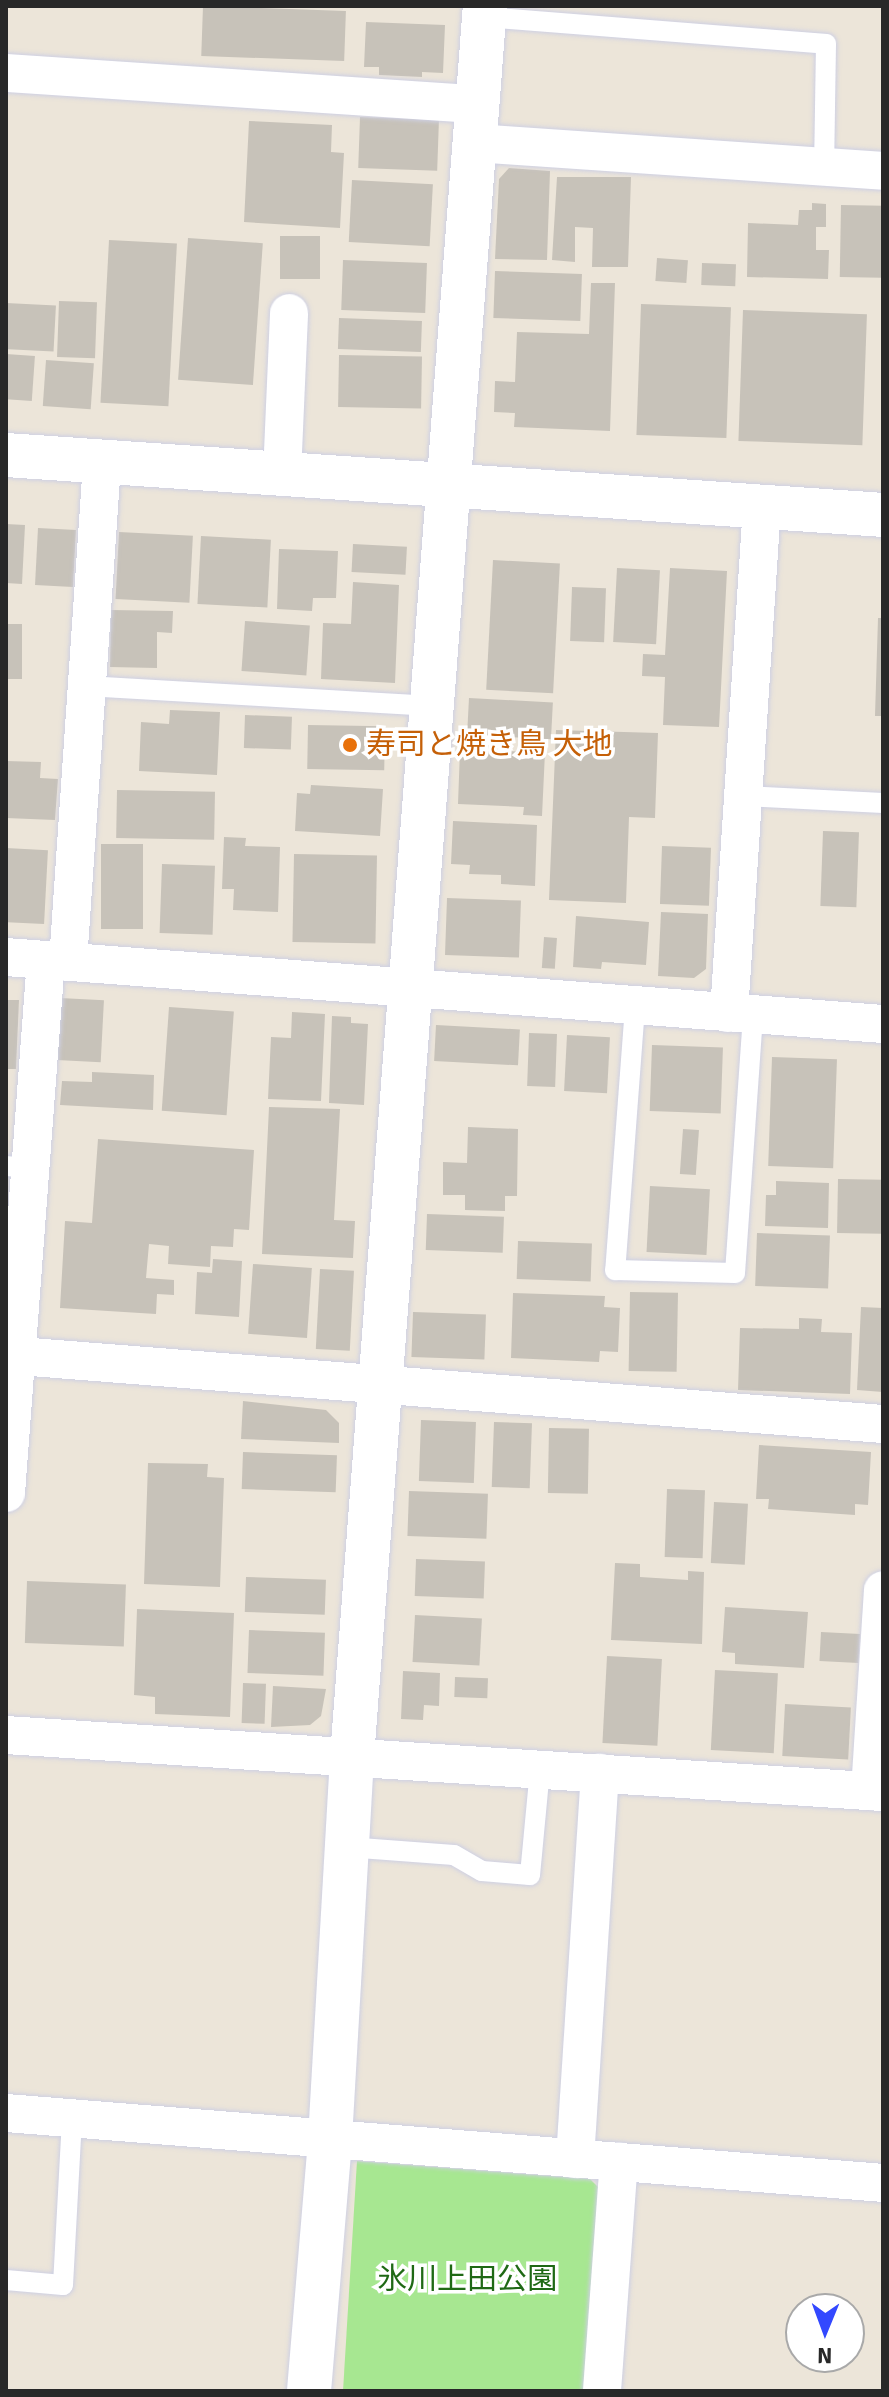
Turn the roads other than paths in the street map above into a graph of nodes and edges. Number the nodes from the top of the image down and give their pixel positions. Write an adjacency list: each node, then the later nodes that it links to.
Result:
1 (485, 12): 3 (street); 4 (lane)
2 (6, 73): 3 (street)
3 (476, 124): 4 (street); 10 (street)
4 (824, 167): 5 (street)
5 (883, 171)
6 (289, 313): 9 (street)
7 (6, 455): 8 (street)
8 (102, 463): 9 (street); 13 (street)
9 (282, 475): 10 (street)
10 (449, 485): 11 (street); 14 (street)
11 (762, 506): 12 (street); 15 (street)
12 (883, 515)
13 (87, 686): 14 (lane); 18 (street)
14 (431, 706): 19 (street)
15 (744, 796): 16 (lane); 21 (street)
16 (883, 803)
17 (6, 957): 18 (street)
18 (57, 961): 19 (street); 23 (street)
19 (410, 988): 20 (street); 26 (street)
20 (635, 1007): 21 (street); 21 (lane)
21 (741, 1014): 22 (street)
22 (883, 1024)
23 (18, 1167): 24 (street)
24 (13, 1306): 25 (street)
25 (11, 1355): 26 (street); 28 (street)
26 (381, 1386): 27 (street); 31 (street)
27 (883, 1424)
28 (6, 1493)
29 (883, 1590): 34 (street)
30 (6, 1735): 31 (street)
31 (352, 1757): 32 (street); 35 (street)
32 (540, 1769): 33 (street); 35 (lane)
33 (600, 1773): 34 (street); 39 (street)
34 (877, 1792)
35 (347, 1847): 38 (street)
36 (6, 2113): 37 (street)
37 (72, 2117): 38 (street); 42 (lane)
38 (330, 2139): 39 (street); 43 (street)
39 (575, 2159): 40 (street)
40 (619, 2162): 41 (street); 44 (street)
41 (883, 2183)
42 (6, 2280)
43 (309, 2391)
44 (602, 2391)

